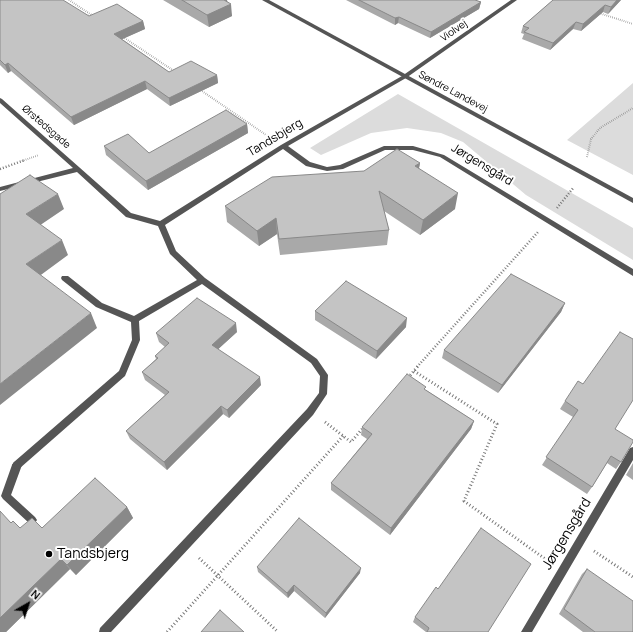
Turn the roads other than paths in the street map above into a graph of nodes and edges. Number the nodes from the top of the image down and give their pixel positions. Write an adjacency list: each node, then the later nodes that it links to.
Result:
1 (265, 0): 3 (street, Søndre Landevej)
2 (514, 0): 3 (street, Violvej)
3 (404, 77): 5 (street, Tandsbjerg); 8 (street, Søndre Landevej)
4 (0, 100): 6 (street, Ørstedsgade)
5 (283, 146): 9 (street, Tandsbjerg); 10 (street, Jørgensgård)
6 (78, 169): 7 (street); 9 (street)
7 (0, 189)
8 (633, 201)
9 (161, 224): 12 (street)
10 (633, 273)
11 (65, 278): 13 (street)
12 (202, 280): 13 (street); 16 (street)
13 (135, 320): 15 (street)
14 (633, 451): 17 (street, Jørgensgård)
15 (32, 520)
16 (104, 632)
17 (526, 632)

